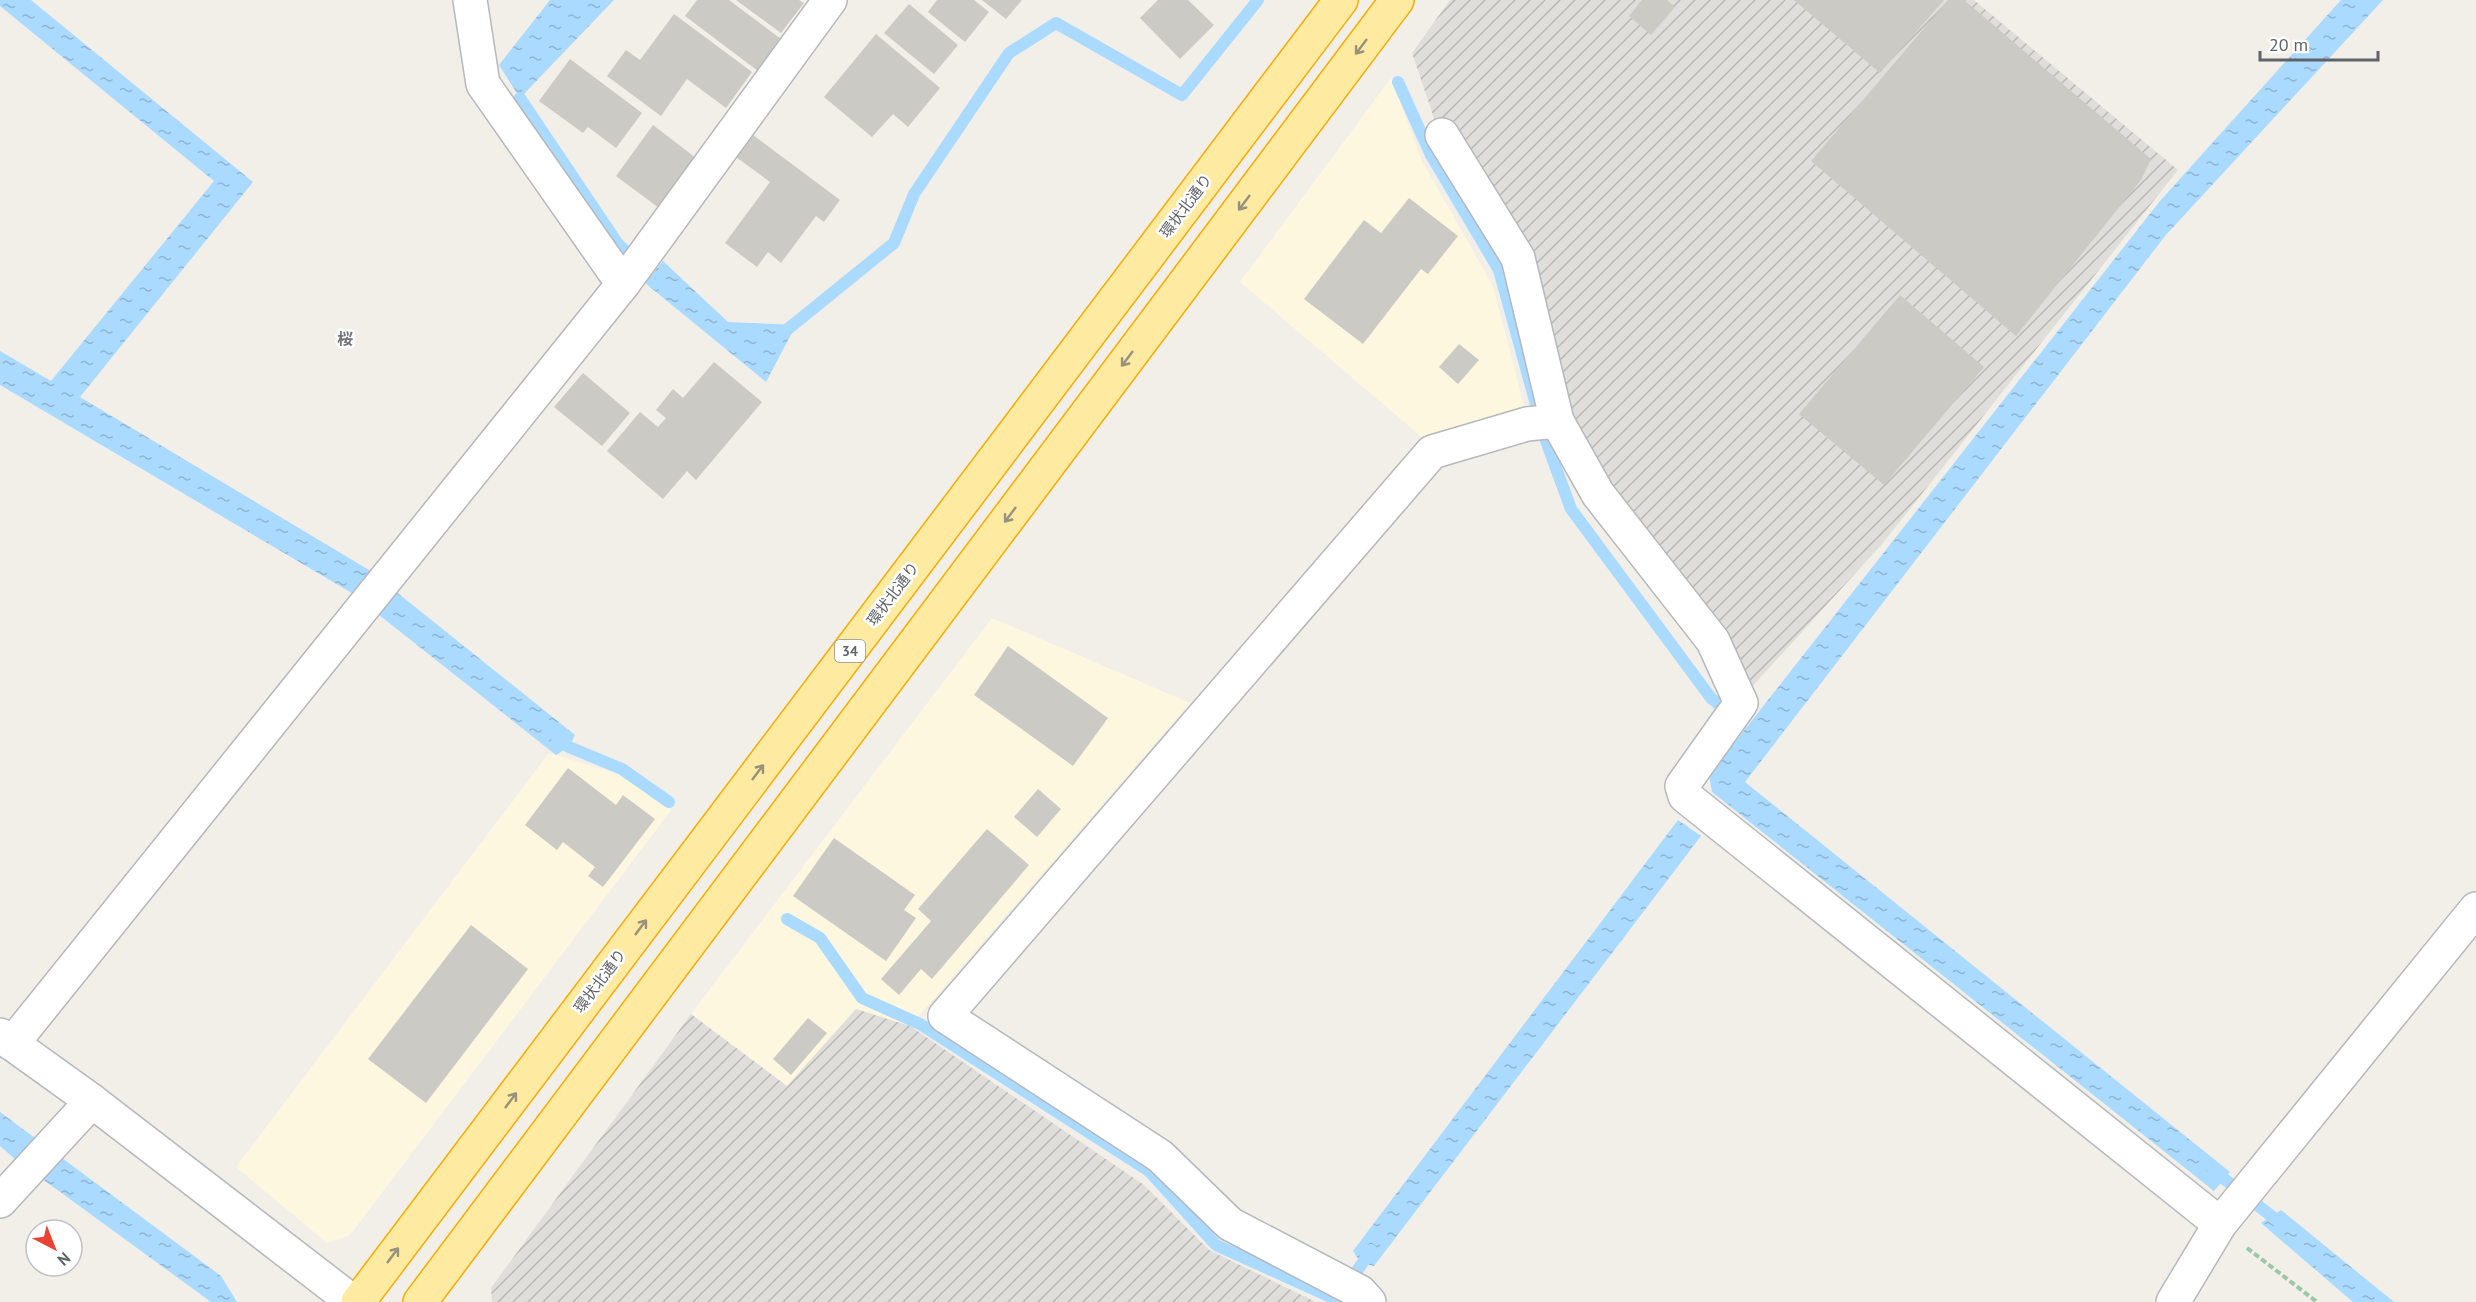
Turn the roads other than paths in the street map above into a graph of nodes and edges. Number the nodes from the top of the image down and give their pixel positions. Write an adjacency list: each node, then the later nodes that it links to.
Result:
1 (470, 0): 6 (street)
2 (830, 0): 6 (street)
3 (1341, 0): 14 (highway, 環状北通り / 34, one-way to 3)
4 (1396, 0): 15 (highway, one-way to 15)
5 (1442, 135): 7 (street)
6 (623, 284): 9 (street)
7 (1542, 422): 12 (street); 16 (street)
8 (2476, 909): 12 (street)
9 (6, 1039): 10 (street)
10 (92, 1101): 11 (street); 13 (street)
11 (0, 1201)
12 (2239, 1214): 17 (street)
13 (353, 1302)
14 (358, 1302)
15 (420, 1302)
16 (1369, 1302)
17 (2173, 1302)

